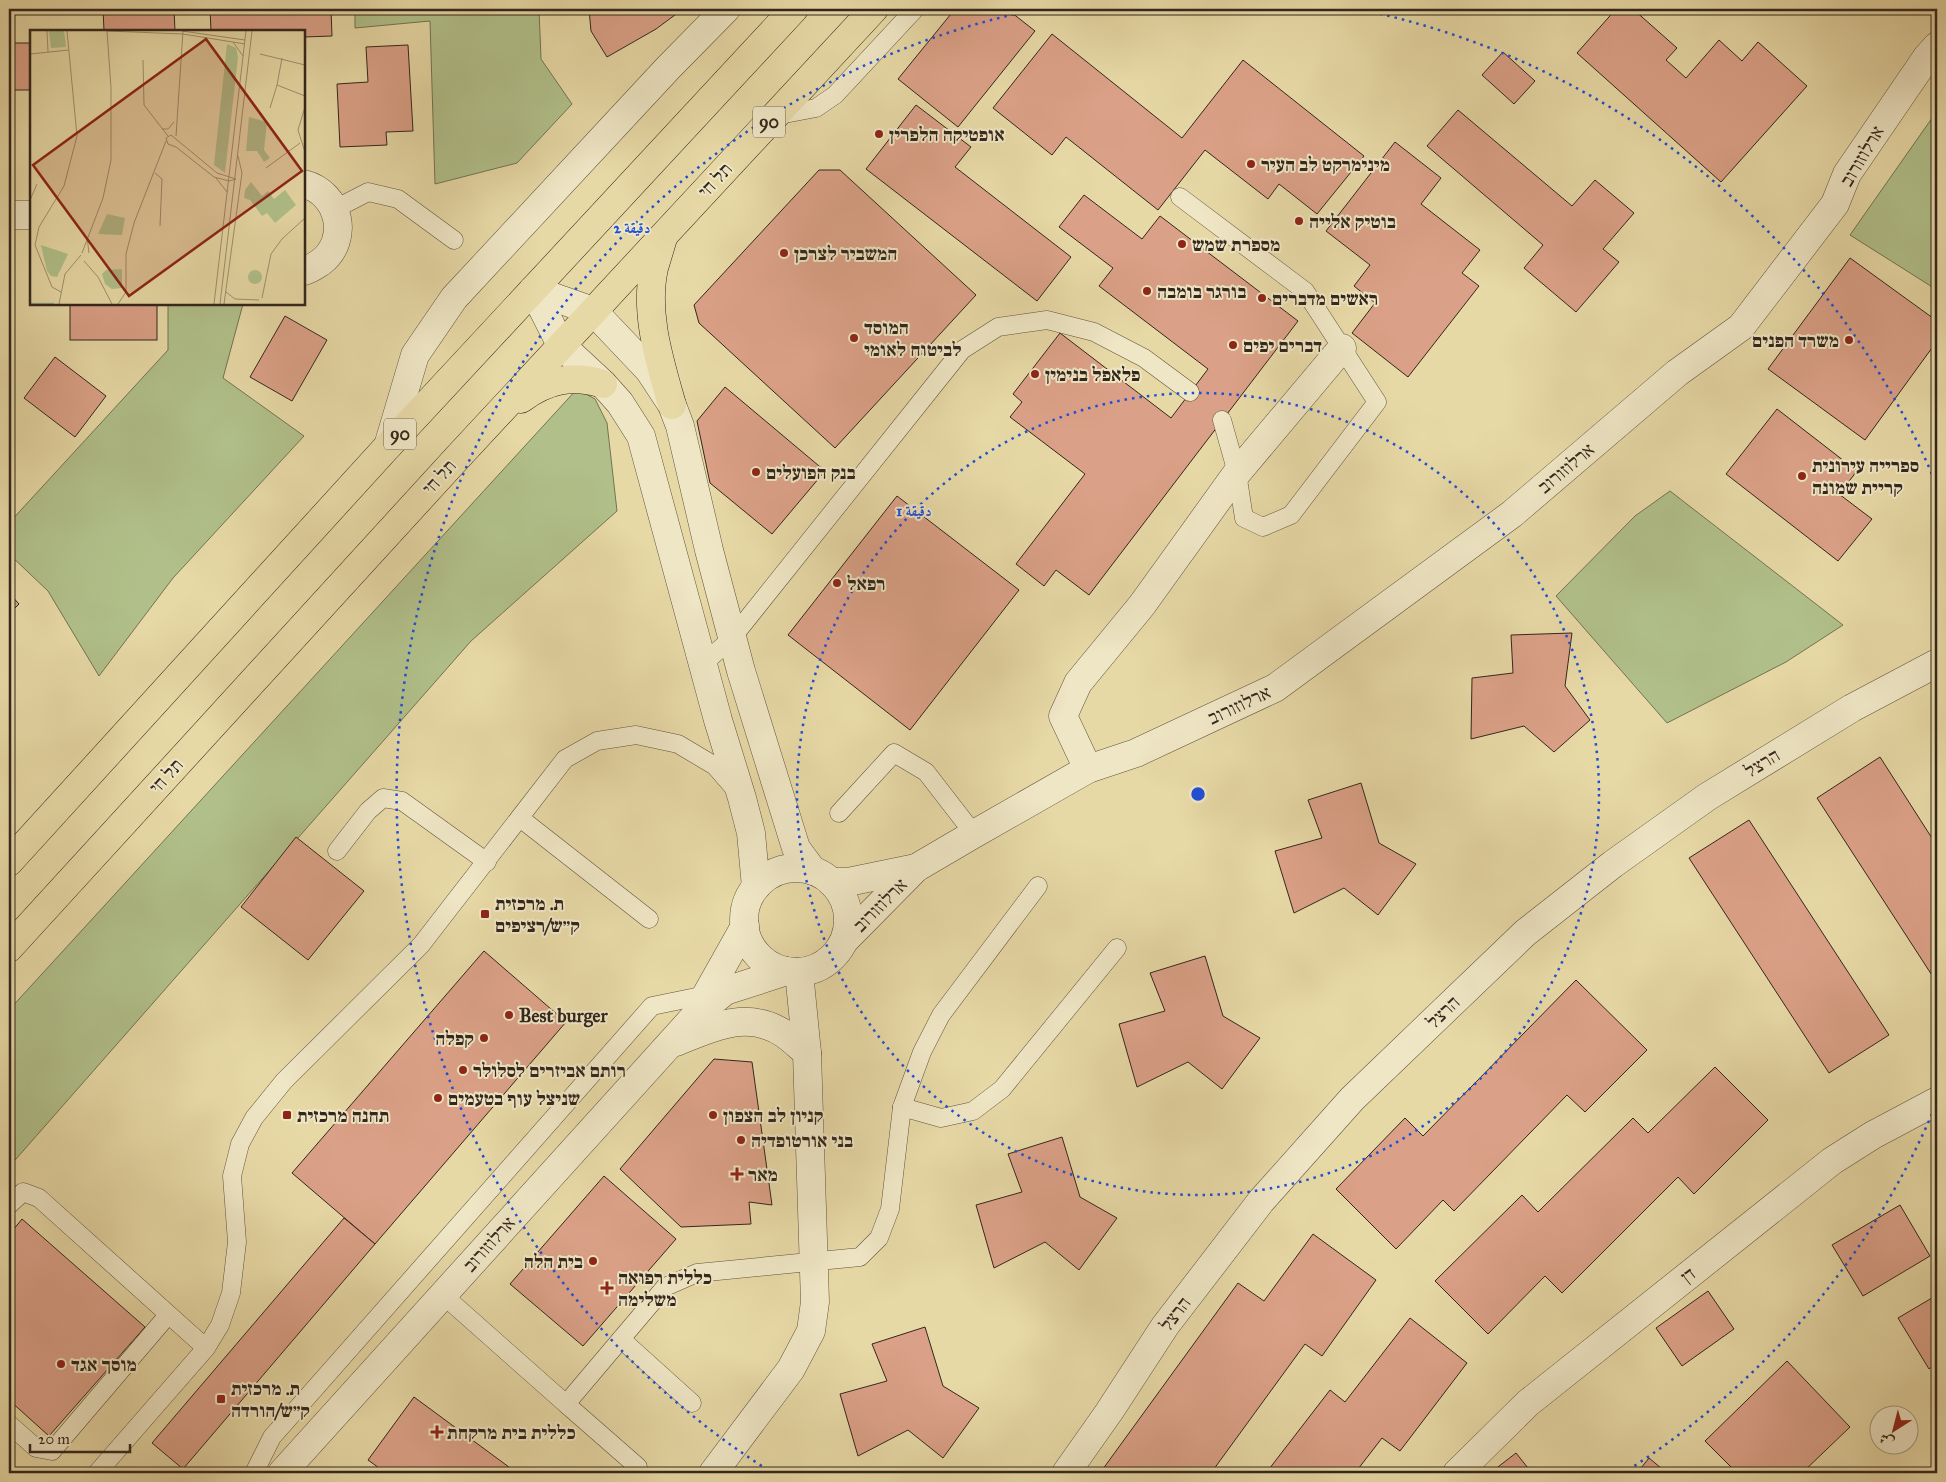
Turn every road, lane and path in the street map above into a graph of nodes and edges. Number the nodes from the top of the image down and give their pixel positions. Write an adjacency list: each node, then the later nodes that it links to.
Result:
1 (726, 9): 24 (street)
2 (794, 9): 15 (highway, 90)
3 (874, 9): 6 (highway, תל חי / 90)
4 (915, 9): 6 (lane)
5 (1937, 46): 29 (street, ארלוזורוב)
6 (774, 116): 12 (highway, תל חי / 90)
7 (305, 184): 9 (street)
8 (1180, 197): 18 (lane)
9 (335, 209): 13 (lane); 14 (street)
10 (9, 215): 11 (street)
11 (30, 215)
12 (664, 234): 16 (highway, תל חי / 90); 21 (highway)
13 (454, 240)
14 (305, 270)
15 (533, 290): 16 (street); 17 (street); 24 (highway, 90)
16 (594, 311): 17 (highway, תל חי / 90); 21 (street)
17 (561, 345): 19 (street); 22 (highway, תל חי / 90)
18 (1342, 348): 25 (street); 25 (lane)
19 (603, 384): 22 (highway); 28 (street)
20 (1190, 392): 26 (lane)
21 (672, 405): 26 (street)
22 (493, 419): 44 (highway, תל חי / 90)
23 (1222, 420): 25 (lane)
24 (388, 446): 35 (highway, 90)
25 (1237, 473): 29 (street)
26 (732, 638): 28 (lane); 38 (street)
27 (1934, 662): 66 (street, הרצל)
28 (703, 664): 30 (street)
29 (1088, 769): 33 (street, ארלוזורוב)
30 (742, 798): 32 (lane); 40 (street)
31 (839, 814): 33 (lane)
32 (520, 818): 36 (lane); 41 (lane)
33 (974, 834): 37 (street, ארלוזורוב)
34 (337, 851): 36 (lane)
35 (9, 862)
36 (487, 862): 57 (lane)
37 (916, 868): 38 (street, ארלוזורוב); 43 (street, ארלוזורוב)
38 (822, 876): 40 (street); 43 (street)
39 (1038, 886): 51 (lane)
40 (756, 887): 42 (street)
41 (649, 919)
42 (744, 926): 46 (street); 47 (street, ארלוזורוב)
43 (844, 941): 46 (street)
44 (9, 948)
45 (1117, 948): 51 (lane)
46 (803, 969): 47 (street, ארלוזורוב); 49 (street)
47 (701, 1005): 48 (street, ארלוזורוב); 63 (lane)
48 (668, 1045): 49 (street); 54 (street, ארלוזורוב)
49 (807, 1053): 53 (street)
50 (1937, 1101): 67 (street, דן)
51 (902, 1107): 53 (lane)
52 (9, 1205): 55 (lane)
53 (814, 1263): 56 (lane); 65 (street)
54 (442, 1295): 59 (lane); 64 (street, ארלוזורוב)
55 (168, 1315): 57 (lane); 60 (lane)
56 (621, 1339): 58 (lane); 59 (lane)
57 (206, 1348): 62 (lane)
58 (692, 1403)
59 (566, 1404): 61 (lane)
60 (9, 1424)
61 (638, 1467)
62 (97, 1473)
63 (254, 1473)
64 (282, 1473)
65 (713, 1473)
66 (1066, 1473)
67 (1457, 1473)

